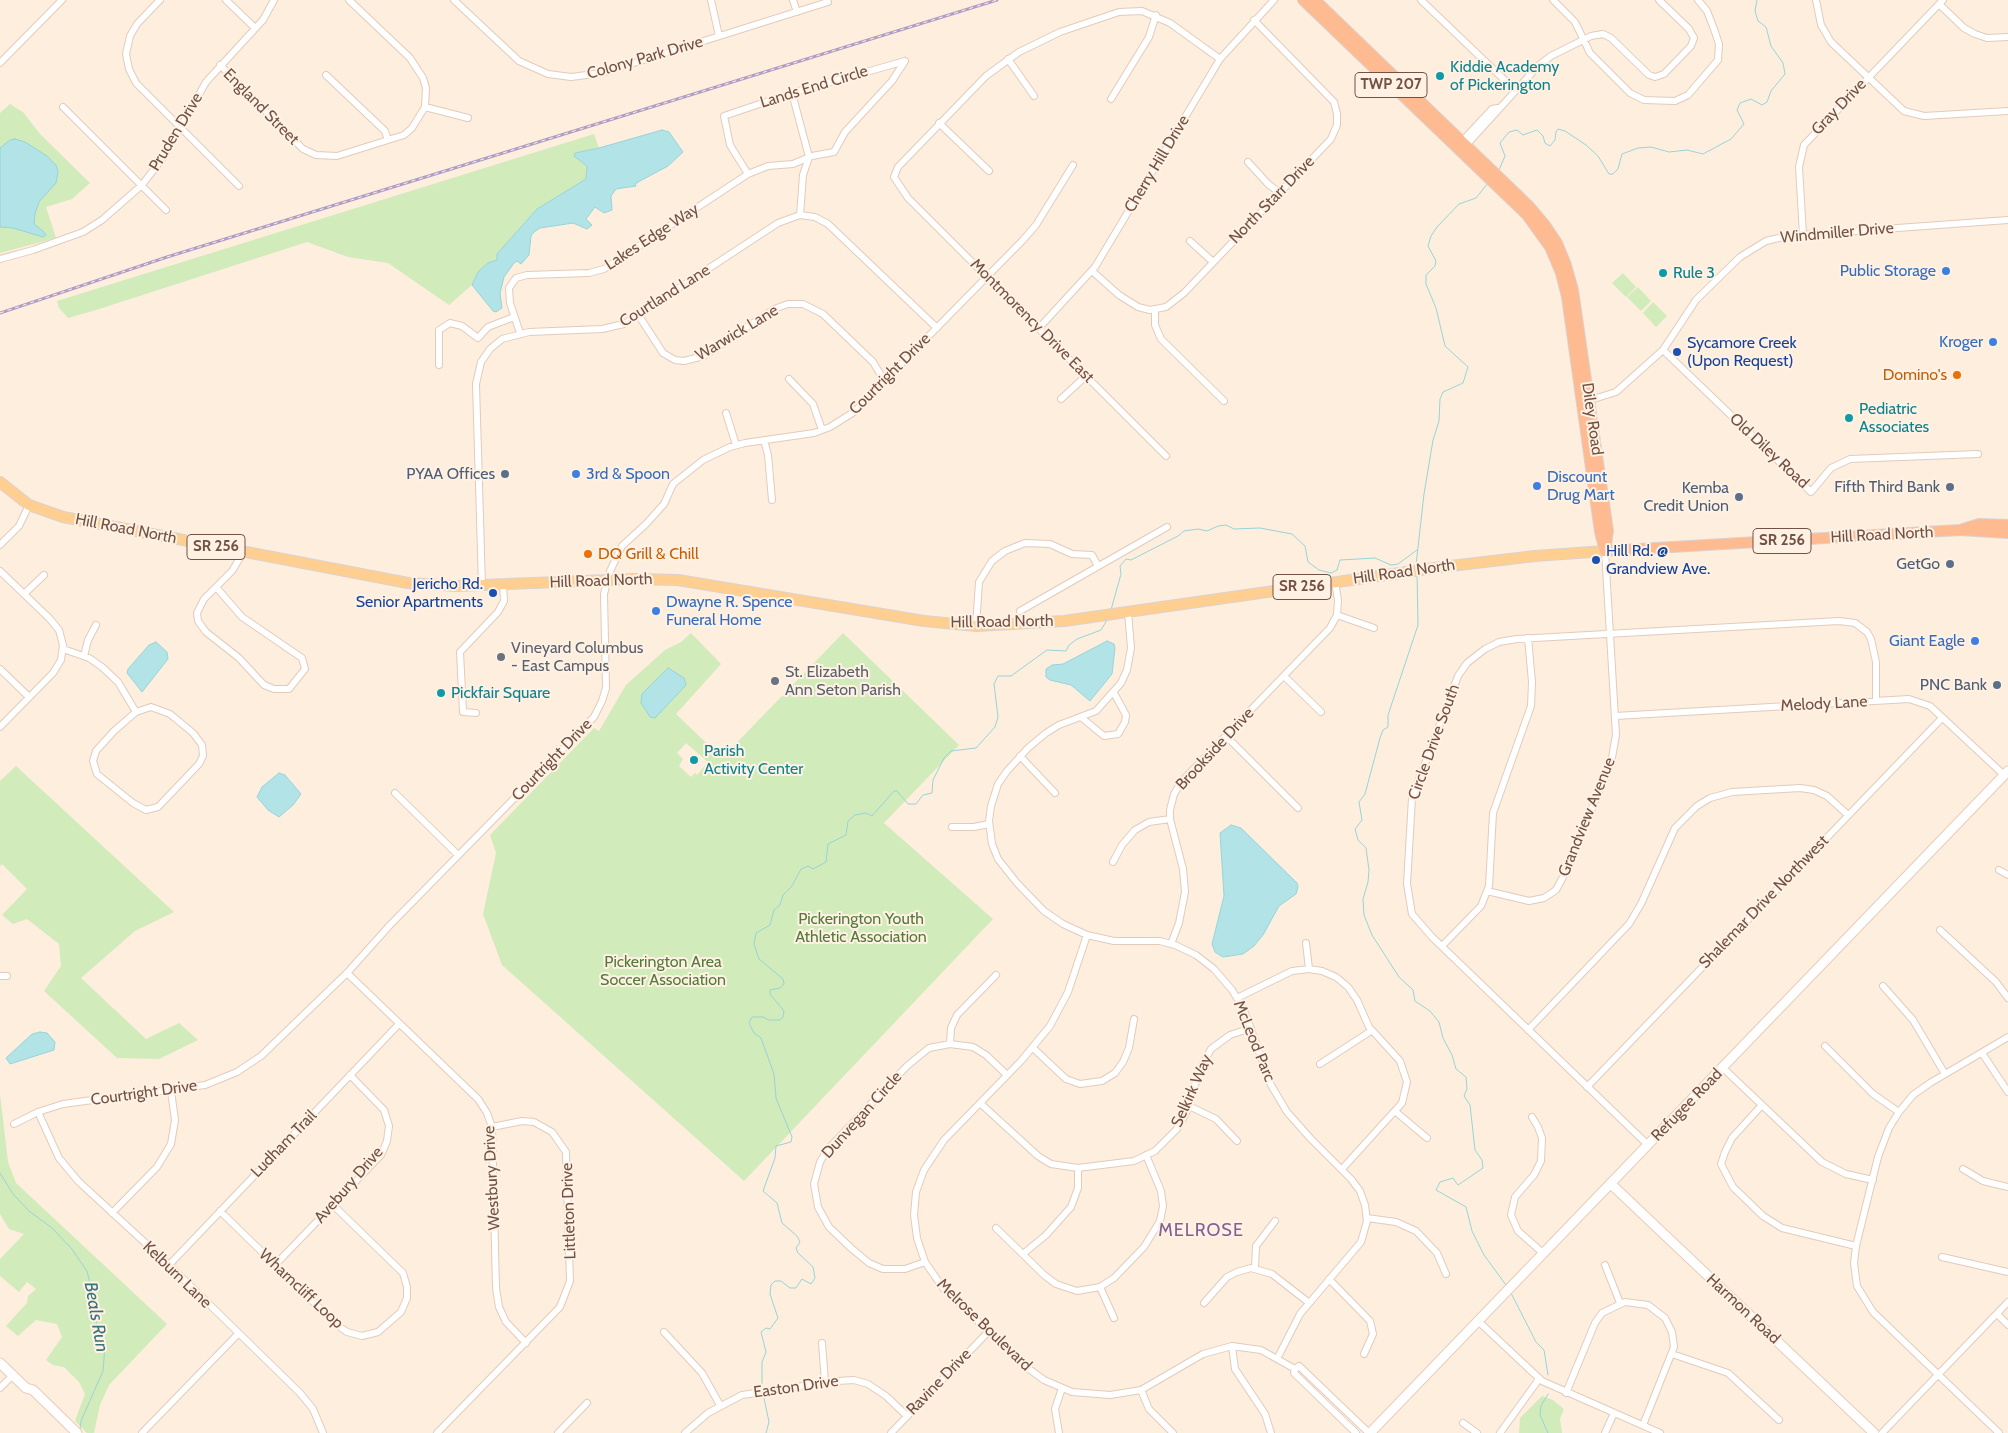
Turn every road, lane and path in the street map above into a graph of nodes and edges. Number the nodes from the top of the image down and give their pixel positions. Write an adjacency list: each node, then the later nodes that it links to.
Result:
1 (62, 0): 31 (street)
2 (160, 0): 26 (street)
3 (226, 0): 22 (street)
4 (274, 0): 22 (street, Pruden Drive)
5 (349, 0): 40 (street)
6 (454, 0): 23 (street, Colony Park Drive)
7 (711, 0): 23 (street)
8 (793, 0): 19 (street)
9 (1274, 0): 21 (street, Cherry Hill Drive)
10 (1303, 0): 46 (highway, Diley Road / TWP 207)
11 (1315, 0): 46 (highway, Diley Road / TWP 207)
12 (1421, 0): 35 (street)
13 (1658, 0): 25 (street)
14 (1698, 0): 25 (street)
15 (1816, 0): 34 (street)
16 (1555, 1): 25 (street)
17 (828, 2): 19 (street, Colony Park Drive)
18 (1941, 2): 24 (street, Gray Drive); 34 (street, Gray Drive)
19 (796, 12): 23 (street, Colony Park Drive)
20 (1156, 15): 28 (street); 29 (street); 38 (street)
21 (1254, 20): 29 (street, Cherry Hill Drive); 54 (street, North Starr Drive)
22 (255, 28): 32 (street, Pruden Drive)
23 (719, 36)
24 (2008, 37)
25 (1584, 40): 35 (street)
26 (126, 54): 27 (street); 44 (street)
27 (118, 55)
28 (1008, 59): 37 (street); 43 (street)
29 (1220, 59): 62 (street, Cherry Hill Drive)
30 (905, 61): 36 (street, Lands End Circle); 47 (street, Lakes Edge Way)
31 (0, 63)
32 (220, 65): 44 (street, Pruden Drive); 45 (street, England Street)
33 (326, 75): 45 (street)
34 (1868, 78): 41 (street); 58 (street, Gray Drive)
35 (1515, 90): 46 (street)
36 (792, 93): 47 (street); 51 (street, Lands End Circle)
37 (1034, 96)
38 (1111, 99)
39 (63, 107): 52 (street)
40 (425, 107): 42 (street); 45 (street, England Street)
41 (2008, 111)
42 (468, 118)
43 (939, 123): 50 (street); 63 (street, Montmorency Drive East)
44 (180, 128): 52 (street, Pruden Drive); 53 (street)
45 (388, 140)
46 (1462, 145): 77 (highway, Diley Road / TWP 207)
47 (809, 157): 51 (street, Lakes Edge Way); 56 (street)
48 (1248, 162): 54 (street)
49 (1072, 165): 63 (street, Courtright Drive)
50 (989, 171)
51 (748, 174): 66 (street, Lakes Edge Way)
52 (142, 185): 55 (street); 60 (street, Pruden Drive)
53 (240, 186)
54 (1280, 192): 61 (street, North Starr Drive)
55 (166, 210)
56 (800, 215): 65 (street, Courtland Lane); 67 (street)
57 (2008, 220): 58 (street, Windmiller Drive)
58 (1803, 235): 70 (street, Windmiller Drive)
59 (1190, 241): 61 (street)
60 (0, 259)
61 (1213, 262): 64 (street, North Starr Drive)
62 (1092, 271): 64 (street); 68 (street, Cherry Hill Drive)
63 (988, 277): 67 (street, Courtright Drive); 68 (street, Montmorency Drive East)
64 (1155, 310): 76 (street)
65 (639, 316): 69 (street, Courtland Lane); 74 (street, Warwick Lane)
66 (514, 317): 69 (street, Lakes Edge Way); 71 (street)
67 (937, 328): 74 (street, Courtright Drive)
68 (1039, 328): 72 (street, Montmorency Drive East)
69 (520, 333): 100 (street, Courtland Lane)
70 (1663, 350): 77 (street, Windmiller Drive); 82 (street, Old Diley Road)
71 (439, 365)
72 (1086, 375): 75 (street); 83 (street, Montmorency Drive East)
73 (789, 379): 79 (street)
74 (885, 382): 79 (street, Courtright Drive)
75 (1061, 399)
76 (1224, 401)
77 (1586, 401): 92 (highway, Diley Road / TWP 207)
78 (726, 413): 81 (street)
79 (822, 430): 80 (street, Courtright Drive)
80 (764, 440): 81 (street, Courtright Drive); 85 (street)
81 (736, 445): 97 (street, Courtright Drive)
82 (1978, 454)
83 (1166, 456)
84 (0, 482): 86 (main road, Hill Road North / SR 256)
85 (772, 500)
86 (29, 505): 91 (street); 93 (main road, Hill Road North / SR 256)
87 (2008, 525): 89 (highway)
88 (1167, 527): 94 (street)
89 (1980, 528): 90 (highway); 92 (highway, Hill Road North / SR 256)
90 (2008, 533)
91 (0, 545)
92 (1605, 551): 98 (main road, Hill Road North / SR 256); 109 (street, Grandview Avenue)
93 (243, 553): 100 (main road, Hill Road North / SR 256); 101 (street)
94 (1098, 566): 103 (street); 107 (street)
95 (0, 571): 102 (street)
96 (44, 575): 102 (street)
97 (607, 580): 99 (main road, Hill Road North / SR 256); 107 (main road, Hill Road North / SR 256); 135 (street, Courtright Drive)
98 (1335, 582): 104 (main road, Hill Road North / SR 256); 105 (street)
99 (503, 585): 100 (main road, Hill Road North / SR 256); 120 (street)
100 (482, 586)
101 (216, 587): 101 (street)
102 (24, 594): 111 (street)
103 (1020, 611)
104 (1128, 612): 107 (main road, Hill Road North / SR 256); 115 (street, McLeod Parc)
105 (1337, 615): 108 (street); 114 (street, Brookside Drive)
106 (96, 625): 112 (street)
107 (976, 626)
108 (1374, 628)
109 (1610, 634): 110 (street, Circle Drive South); 117 (street, Circle Drive South); 121 (street, Grandview Avenue)
110 (1528, 638): 139 (street); 144 (street, Circle Drive South)
111 (63, 649): 112 (street); 116 (street)
112 (84, 656): 118 (street)
113 (0, 669): 116 (street)
114 (1284, 676): 119 (street); 125 (street, Brookside Drive)
115 (1114, 693): 122 (street, McLeod Parc); 122 (street)
116 (29, 697): 124 (street)
117 (1876, 701): 121 (street, Melody Lane); 123 (street, Melody Lane)
118 (136, 712): 118 (street)
119 (1321, 712)
120 (476, 713)
121 (1615, 716): 139 (street, Grandview Avenue)
122 (1082, 718): 126 (street, McLeod Parc)
123 (1942, 718): 127 (street, Melody Lane); 131 (street, Shalemar Drive Northwest)
124 (0, 727)
125 (1226, 736): 130 (street); 132 (street, Brookside Drive)
126 (1020, 756): 129 (street); 133 (street, McLeod Parc)
127 (2007, 773): 162 (main road, Refugee Road)
128 (395, 793): 135 (street)
129 (1055, 793)
130 (1298, 808)
131 (1848, 816): 155 (street); 166 (street, Shalemar Drive Northwest)
132 (1170, 819): 136 (street); 143 (street, Brookside Drive)
133 (989, 824): 134 (street); 141 (street, McLeod Parc)
134 (952, 827)
135 (458, 855): 146 (street, Courtright Drive)
136 (1113, 862)
137 (1999, 870): 138 (street)
138 (2008, 875)
139 (1487, 891): 144 (street)
140 (1940, 930): 150 (street)
141 (1086, 935): 143 (street, McLeod Parc); 159 (street, Melrose Boulevard)
142 (1306, 943): 145 (street)
143 (1171, 944): 149 (street, McLeod Parc)
144 (1442, 946): 155 (street, Circle Drive South)
145 (1309, 968): 149 (street); 154 (street)
146 (347, 973): 152 (street, Westbury Drive); 167 (street, Courtright Drive)
147 (996, 975): 157 (street)
148 (1883, 986): 163 (street)
149 (1237, 998): 153 (street, McLeod Parc)
150 (2008, 998)
151 (1134, 1019): 159 (street)
152 (400, 1024): 164 (street, Ludham Trail); 177 (street, Westbury Drive)
153 (1251, 1028): 171 (street, Selkirk Way); 183 (street, McLeod Parc)
154 (1371, 1030): 161 (street); 173 (street)
155 (1528, 1030): 166 (street, Circle Drive South)
156 (2008, 1038): 160 (street)
157 (950, 1044): 165 (street, Dunvegan Circle); 198 (street, Dunvegan Circle)
158 (1825, 1046): 174 (street)
159 (1033, 1048): 165 (street, Melrose Boulevard)
160 (1982, 1053): 163 (street); 168 (street)
161 (1320, 1064)
162 (1723, 1068): 170 (street); 180 (main road, Refugee Road)
163 (1945, 1074): 174 (street)
164 (350, 1075): 188 (street, Avebury Drive); 189 (street, Ludham Trail)
165 (1007, 1076): 169 (street, Melrose Boulevard)
166 (1587, 1086): 180 (street, Circle Drive South)
167 (171, 1091): 172 (street, Courtright Drive); 190 (street)
168 (2008, 1092)
169 (980, 1103): 182 (street, Selkirk Way); 198 (street, Melrose Boulevard)
170 (1762, 1105): 185 (street); 194 (street)
171 (1189, 1106): 179 (street); 181 (street, Selkirk Way)
172 (38, 1112): 176 (street, Courtright Drive); 190 (street, Kelburn Lane)
173 (1396, 1112): 178 (street); 183 (street)
174 (1899, 1112): 185 (street)
175 (1532, 1117): 196 (street)
176 (14, 1124)
177 (492, 1127): 218 (street, Westbury Drive); 218 (street, Littleton Drive)
178 (1427, 1138)
179 (1238, 1141)
180 (1648, 1145): 186 (main road, Refugee Road)
181 (1146, 1156): 182 (street, Selkirk Way); 206 (street)
182 (1078, 1168): 195 (street)
183 (1342, 1169): 191 (street, McLeod Parc)
184 (1963, 1169): 187 (street)
185 (1872, 1180): 194 (street)
186 (1611, 1184): 196 (main road, Refugee Road); 257 (main road, Harmon Road)
187 (2008, 1187)
188 (334, 1206): 200 (street, Avebury Drive); 200 (street, Wharncliff Loop)
189 (220, 1211): 199 (street, Ludham Trail); 200 (street, Wharncliff Loop)
190 (112, 1212): 199 (street, Kelburn Lane)
191 (1367, 1218): 204 (street); 205 (street, McLeod Parc)
192 (1274, 1220): 202 (street)
193 (996, 1228): 195 (street)
194 (1856, 1246): 227 (street)
195 (1024, 1254): 206 (street)
196 (1544, 1254): 213 (main road, Refugee Road)
197 (1942, 1257): 203 (street)
198 (925, 1262): 216 (street, Melrose Boulevard)
199 (169, 1265): 217 (street, Kelburn Lane)
200 (275, 1265)
201 (1605, 1265): 210 (street)
202 (1255, 1268): 207 (street); 209 (street)
203 (2008, 1272)
204 (1446, 1274)
205 (1329, 1279): 207 (street, McLeod Parc); 221 (street)
206 (1100, 1287): 212 (street)
207 (1308, 1302): 223 (street, McLeod Parc)
208 (2008, 1302): 211 (street)
209 (1204, 1303)
210 (1620, 1303): 222 (street); 233 (street)
211 (1997, 1314): 214 (street); 227 (street)
212 (1114, 1318)
213 (1478, 1321): 228 (street); 252 (main road, Refugee Road)
214 (2008, 1325)
215 (664, 1332): 235 (street)
216 (988, 1332): 231 (street, Melrose Boulevard); 237 (street, Ravine Drive)
217 (238, 1334): 242 (street); 243 (street, Kelburn Lane)
218 (526, 1343): 244 (street, Littleton Drive)
219 (822, 1343): 229 (street)
220 (1232, 1346): 223 (street, Melrose Boulevard); 232 (street, Melrose Boulevard); 250 (street)
221 (1364, 1354)
222 (1672, 1354): 238 (street); 240 (street)
223 (1278, 1357): 225 (street, Melrose Boulevard)
224 (0, 1363): 226 (main road)
225 (1295, 1369): 251 (street, Melrose Boulevard); 252 (street, Melrose Boulevard)
226 (13, 1375): 230 (street); 241 (main road)
227 (1939, 1375): 258 (street); 259 (street)
228 (1539, 1379): 233 (street); 254 (street)
229 (824, 1382): 235 (street, Easton Drive); 237 (street, Easton Drive)
230 (0, 1388)
231 (1062, 1388): 232 (street, Melrose Boulevard); 248 (street)
232 (1141, 1390): 249 (street)
233 (1566, 1393): 236 (street)
234 (586, 1403): 245 (street)
235 (720, 1405): 246 (street, Easton Drive)
236 (1614, 1413): 240 (street); 255 (street)
237 (907, 1416): 247 (street, Ravine Drive)
238 (1779, 1420)
239 (1463, 1423): 253 (street)
240 (1643, 1425): 256 (street)
241 (77, 1433)
242 (142, 1433)
243 (323, 1433)
244 (437, 1433)
245 (558, 1433)
246 (686, 1433)
247 (891, 1433)
248 (1058, 1433)
249 (1173, 1433)
250 (1271, 1433)
251 (1356, 1433)
252 (1369, 1433)
253 (1477, 1433)
254 (1500, 1433)
255 (1605, 1433)
256 (1660, 1433)
257 (1874, 1433)
258 (1882, 1433)
259 (1999, 1433)

